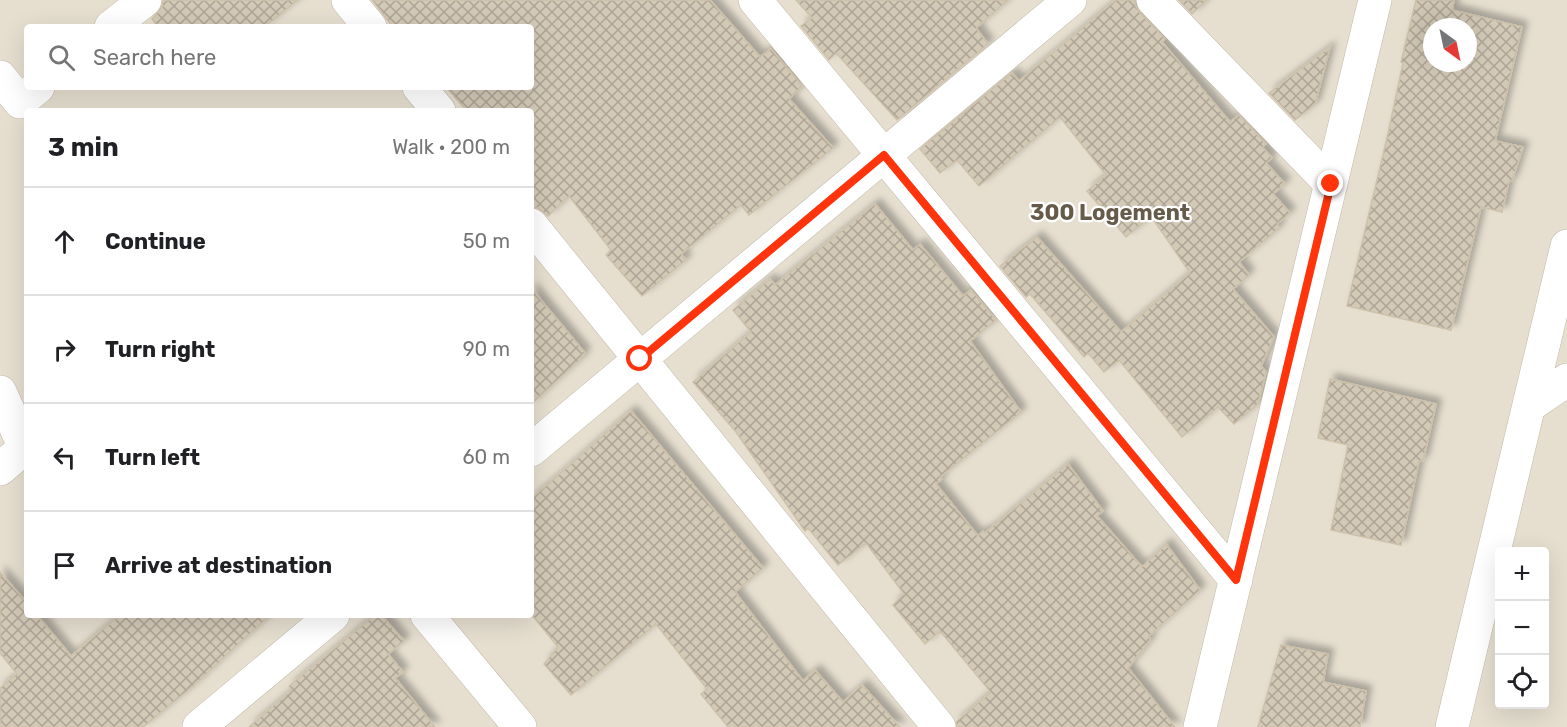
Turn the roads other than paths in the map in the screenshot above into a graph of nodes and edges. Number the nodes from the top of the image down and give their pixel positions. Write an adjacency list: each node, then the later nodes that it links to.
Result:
1 (145, 0): 7 (street)
2 (348, 0): 8 (street)
3 (755, 0): 11 (street)
4 (1070, 0): 11 (street)
5 (1153, 0): 12 (street)
6 (1375, 0): 12 (street)
7 (115, 24)
8 (368, 24)
9 (0, 77): 10 (street)
10 (34, 90)
11 (884, 155): 15 (street); 23 (street)
12 (1331, 184): 23 (street)
13 (534, 229): 15 (street)
14 (1567, 246): 18 (street)
15 (640, 359): 20 (street); 28 (street)
16 (1567, 380): 18 (street)
17 (0, 392): 19 (street)
18 (1529, 406): 30 (street)
19 (24, 443)
20 (534, 447)
21 (24, 449): 22 (street)
22 (0, 469)
23 (1236, 580): 29 (street)
24 (329, 618): 26 (street)
25 (429, 618): 27 (street)
26 (199, 727)
27 (520, 727)
28 (939, 727)
29 (1200, 727)
30 (1452, 727)

